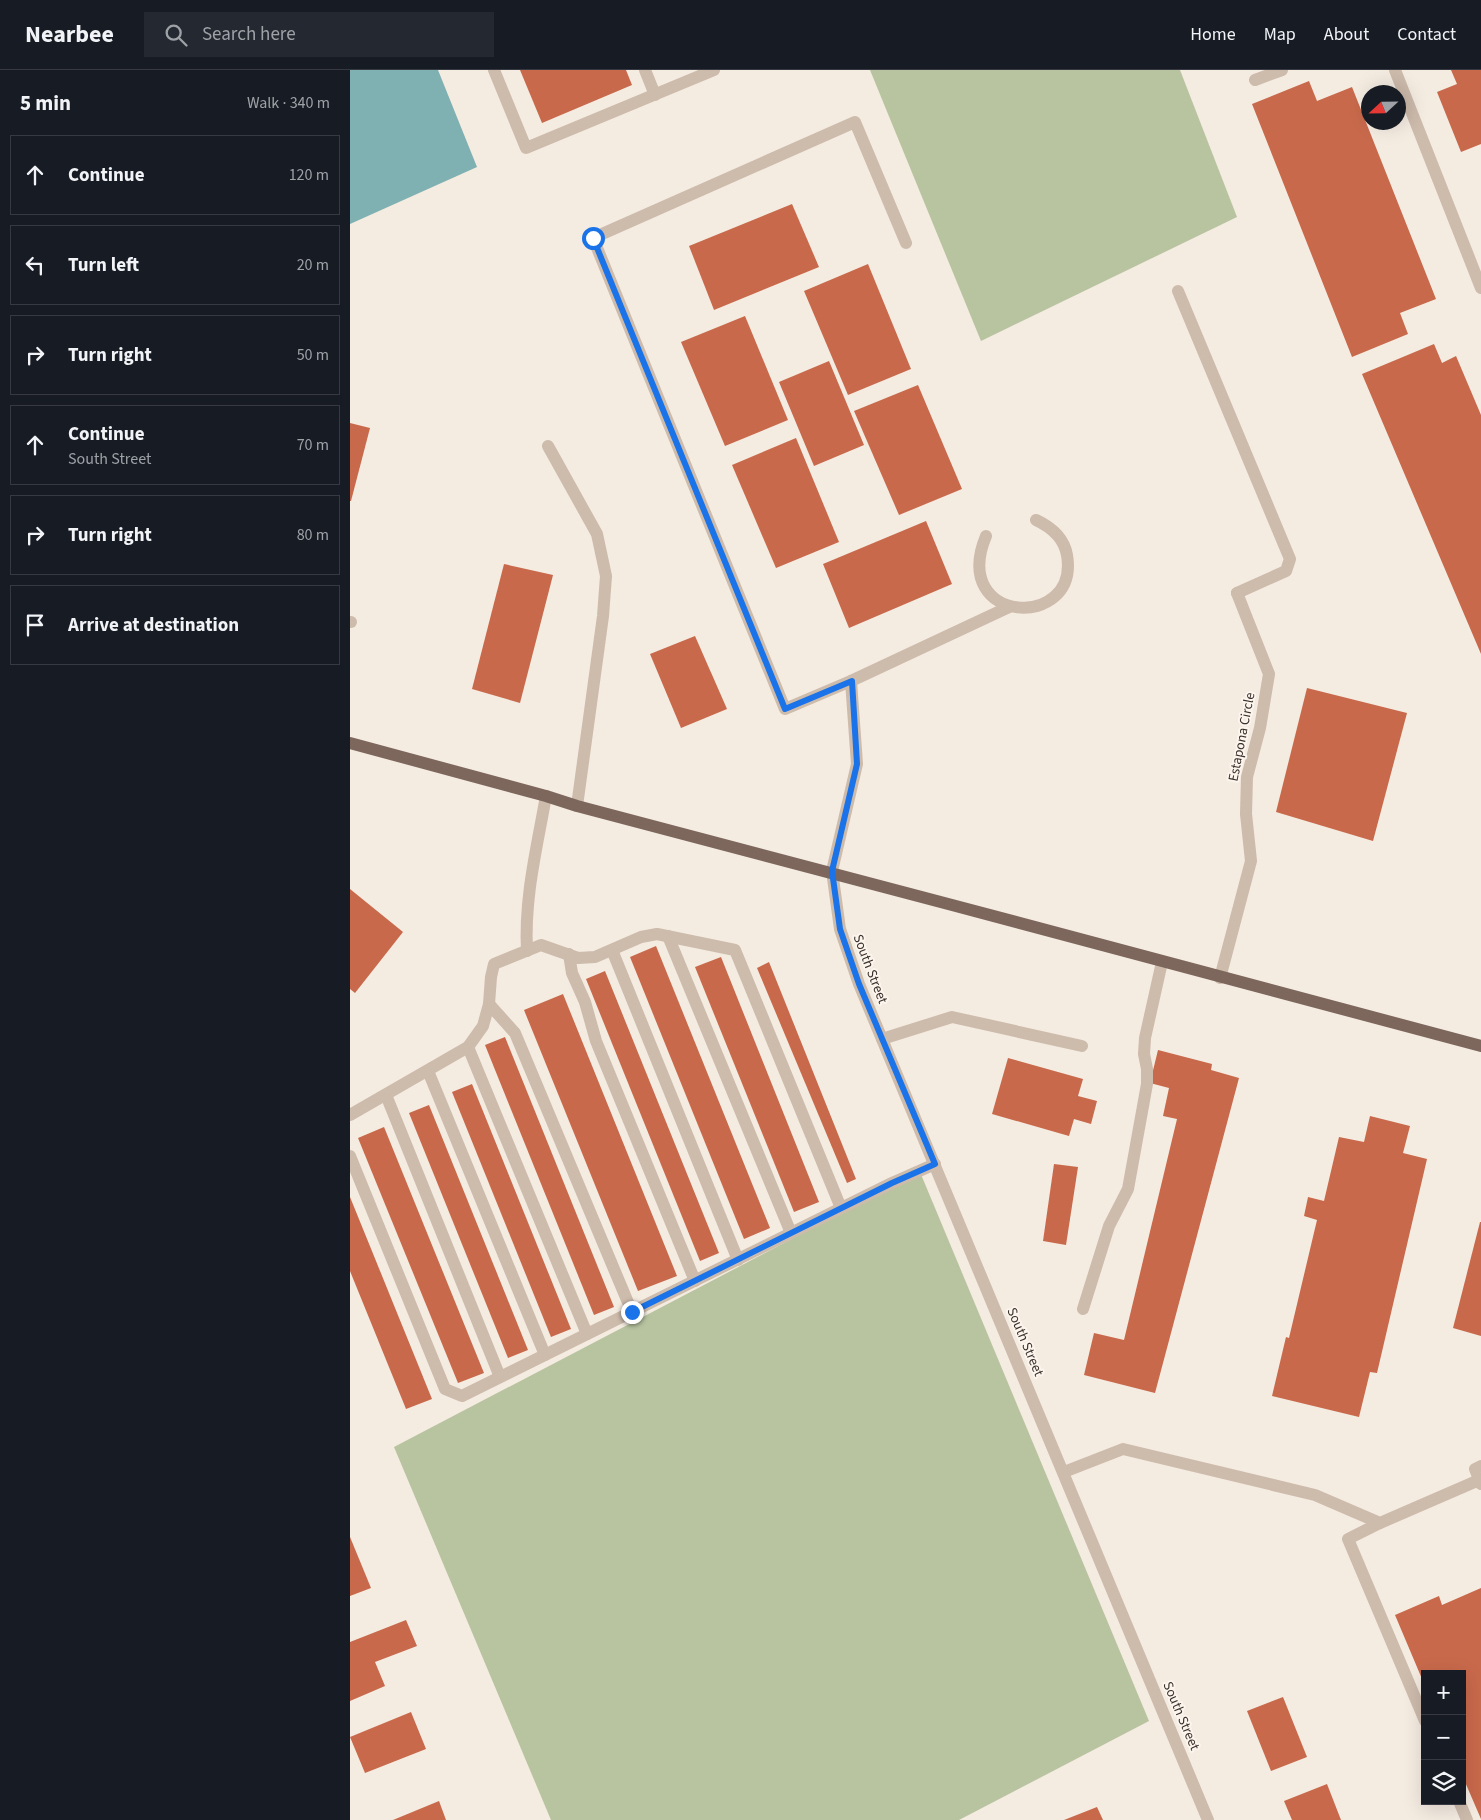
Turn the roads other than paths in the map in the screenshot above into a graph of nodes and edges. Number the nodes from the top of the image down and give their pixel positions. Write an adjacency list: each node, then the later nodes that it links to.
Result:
1 (494, 70): 7 (street)
2 (645, 70): 7 (street)
3 (714, 70): 7 (street)
4 (1282, 70): 6 (street)
5 (1395, 70): 9 (street)
6 (1255, 80)
7 (655, 95)
8 (906, 243): 15 (street)
9 (1481, 288)
10 (1178, 291): 25 (street, Estapona Circle)
11 (548, 446): 18 (street)
12 (1036, 520): 14 (street)
13 (986, 536): 14 (street)
14 (1009, 607): 15 (street)
15 (852, 681): 19 (street)
16 (350, 743): 17 (main road)
17 (546, 796): 18 (main road); 22 (street)
18 (577, 806): 19 (main road)
19 (832, 871): 24 (main road); 27 (street, South Street)
20 (668, 936): 21 (street); 36 (street); 37 (street)
21 (612, 950): 23 (street); 38 (street)
22 (527, 951): 23 (street); 26 (street)
23 (569, 954): 39 (street)
24 (1162, 962): 25 (main road); 40 (street)
25 (1220, 978): 29 (main road)
26 (489, 1004): 30 (street); 41 (street)
27 (882, 1039): 28 (street); 35 (street, South Street)
28 (1082, 1046)
29 (1481, 1046)
30 (468, 1047): 31 (street); 42 (street)
31 (428, 1070): 32 (street); 43 (street)
32 (386, 1095): 33 (street); 44 (street)
33 (350, 1116)
34 (350, 1156): 44 (street)
35 (935, 1164): 36 (street); 46 (street, South Street)
36 (841, 1208): 37 (street)
37 (791, 1233): 38 (street)
38 (738, 1260): 39 (street)
39 (695, 1281): 41 (street)
40 (1083, 1309)
41 (632, 1312): 42 (street)
42 (587, 1334): 43 (street)
43 (545, 1355): 44 (street)
44 (500, 1377)
45 (1481, 1466): 47 (street)
46 (1064, 1472): 48 (street); 51 (street, South Street)
47 (1480, 1482): 48 (street)
48 (1380, 1523): 49 (street)
49 (1423, 1715)
50 (1461, 1805): 52 (street)
51 (1208, 1820)
52 (1467, 1820)

